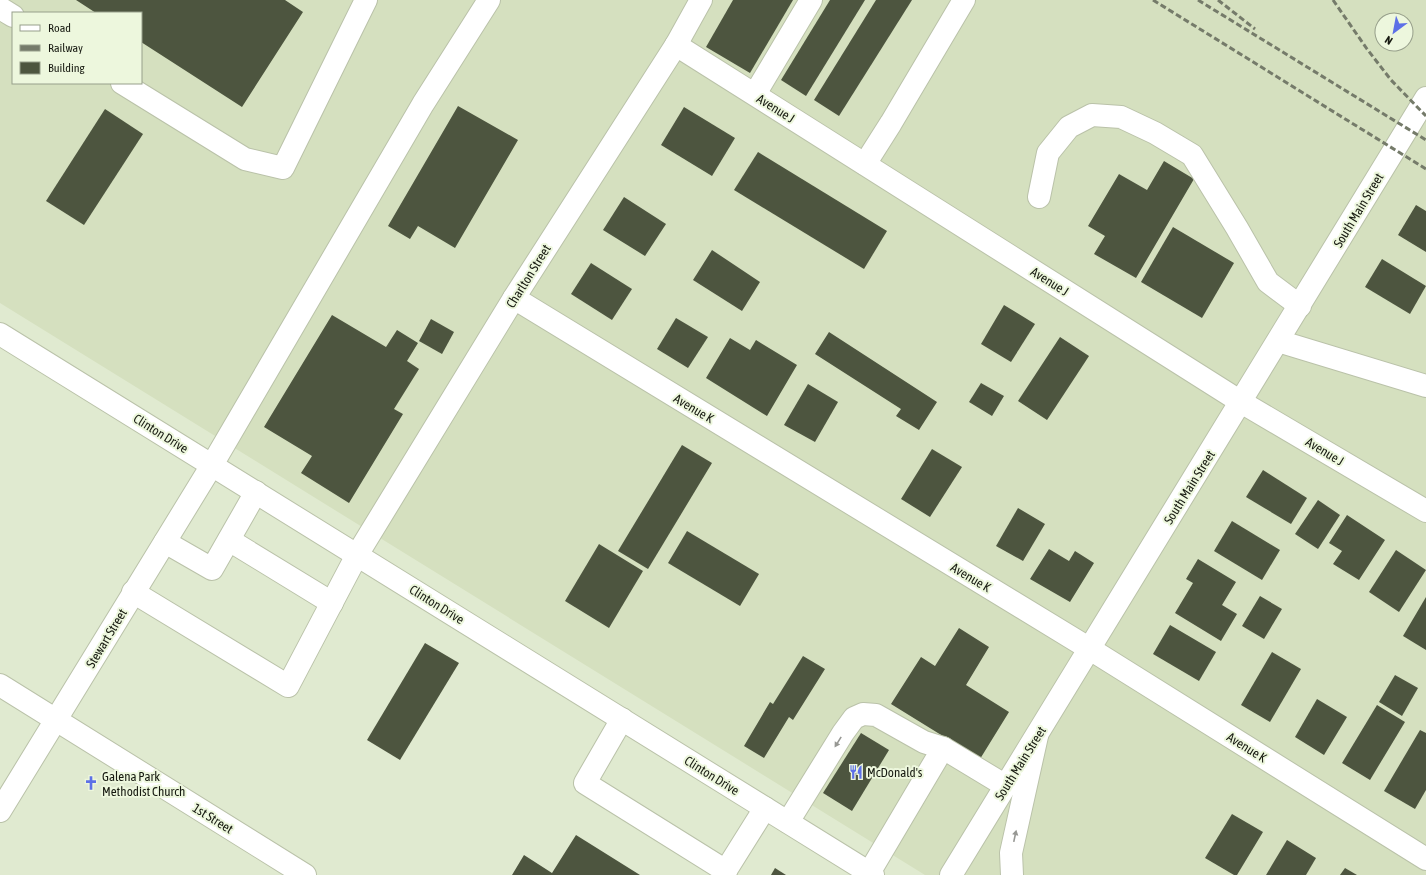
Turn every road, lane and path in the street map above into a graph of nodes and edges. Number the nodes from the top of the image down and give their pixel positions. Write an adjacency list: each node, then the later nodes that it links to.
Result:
1 (366, 0): 9 (street)
2 (489, 0): 20 (street, Stewart Street)
3 (701, 0): 8 (street, Charlton Street)
4 (811, 0): 10 (street)
5 (964, 0): 12 (street)
6 (0, 8): 7 (street)
7 (12, 15)
8 (676, 45): 10 (street, Avenue J); 14 (street, Charlton Street)
9 (124, 84)
10 (755, 94): 12 (street, Avenue J)
11 (1426, 98): 15 (street, South Main Street)
12 (864, 164): 19 (street, Avenue J)
13 (1039, 197): 15 (street)
14 (514, 298): 25 (street, Charlton Street); 28 (street, Avenue K)
15 (1300, 306): 17 (street, South Main Street)
16 (0, 334): 20 (street, Clinton Drive)
17 (1278, 341): 18 (street); 19 (street, South Main Street)
18 (1426, 386)
19 (1241, 402): 22 (street, Avenue J); 28 (street, South Main Street)
20 (212, 464): 21 (street, Clinton Drive); 24 (street, Stewart Street)
21 (256, 492): 23 (street); 25 (street, Clinton Drive)
22 (1426, 511)
23 (229, 540): 24 (street); 27 (street)
24 (165, 542): 26 (street, Stewart Street)
25 (357, 555): 27 (street, Charlton Street); 30 (street, Clinton Drive)
26 (133, 592): 27 (street, Charlton Street); 31 (street, Stewart Street)
27 (332, 603)
28 (1090, 649): 32 (street, South Main Street); 38 (street, Avenue K)
29 (0, 685): 31 (street, 1st Street)
30 (622, 719): 35 (street, Clinton Drive); 39 (street)
31 (56, 720): 36 (street, Stewart Street); 41 (street, 1st Street)
32 (1037, 736): 34 (street, South Main Street); 43 (street, one-way to 32)
33 (943, 748): 34 (street); 37 (street, one-way to 37); 40 (street)
34 (1006, 786): 42 (street, South Main Street)
35 (765, 808): 37 (street, Clinton Drive); 39 (street)
36 (0, 811)
37 (788, 822): 40 (street, Clinton Drive)
38 (1426, 859)
39 (725, 873)
40 (871, 874)
41 (305, 875)
42 (952, 875)
43 (1012, 875)

